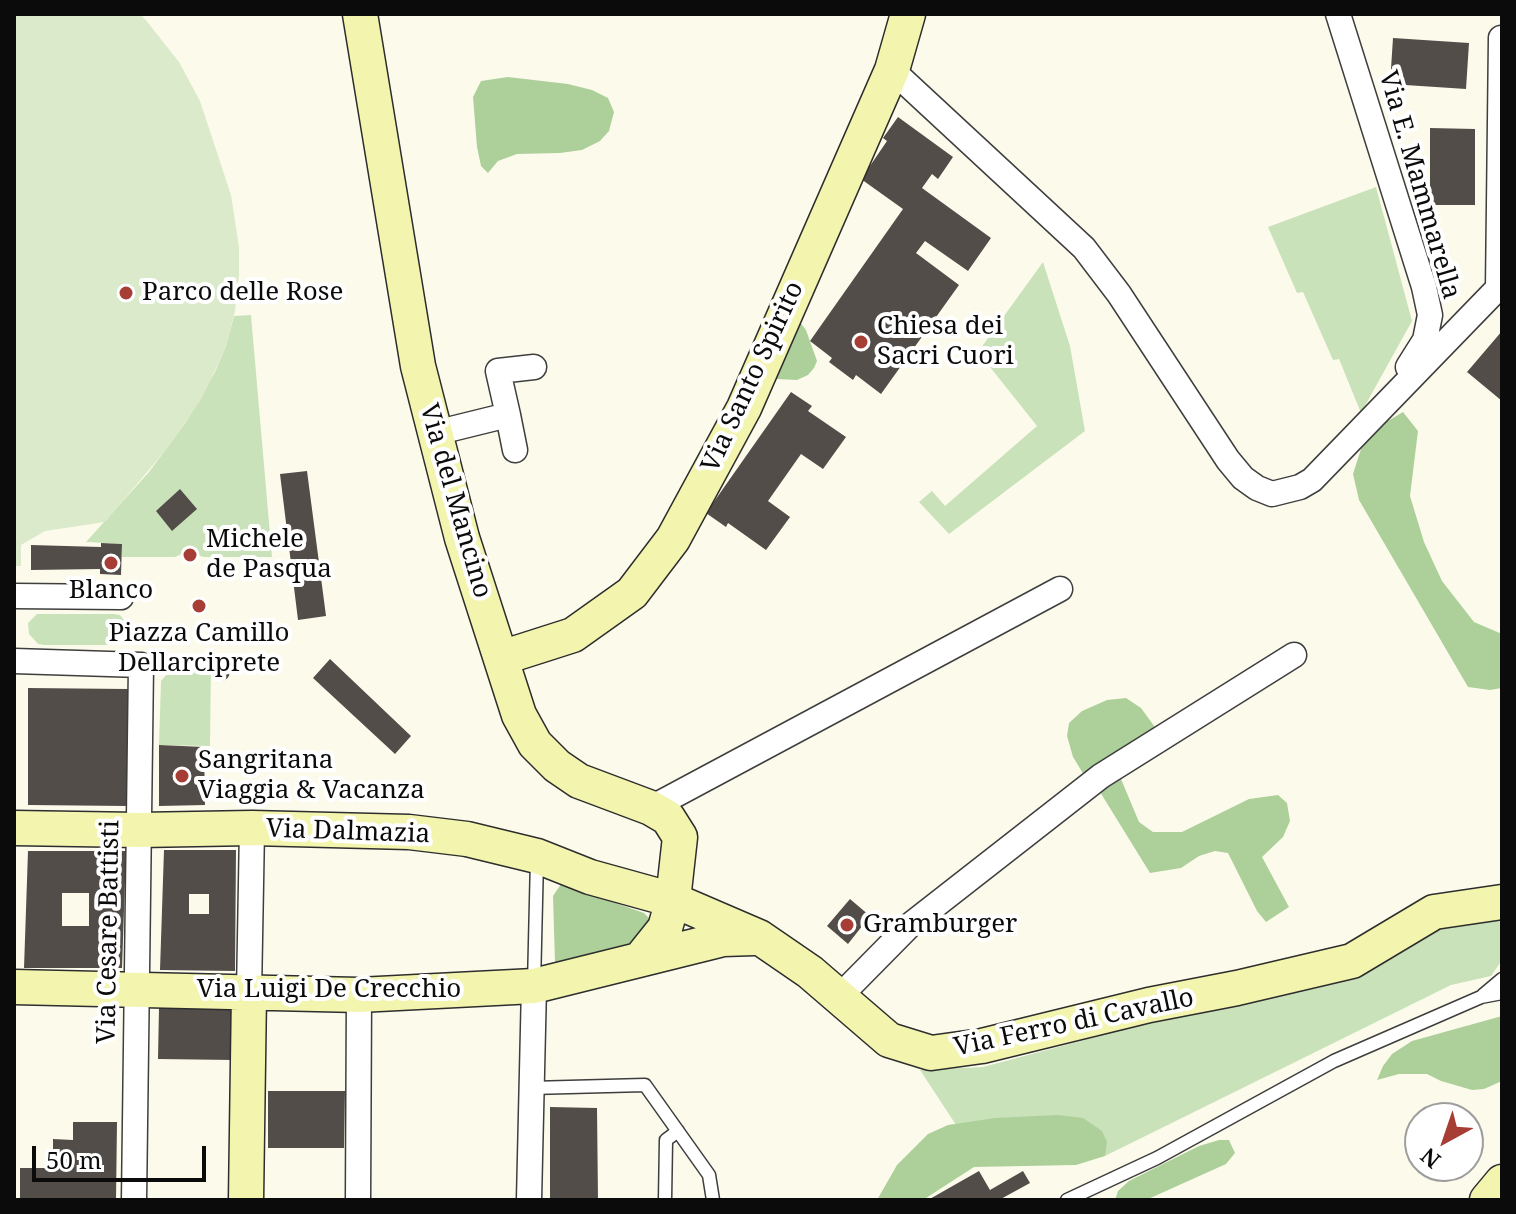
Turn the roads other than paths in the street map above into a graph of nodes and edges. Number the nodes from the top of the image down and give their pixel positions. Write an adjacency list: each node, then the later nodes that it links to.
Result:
1 (360, 14): 10 (street, Via del Mancino)
2 (908, 14): 5 (street, Via Santo Spirito)
3 (1338, 14): 8 (street, Via E. Mammarella)
4 (1501, 38): 6 (street)
5 (892, 70): 8 (street); 16 (street, Via Santo Spirito)
6 (1500, 286): 8 (street)
7 (534, 367): 9 (street)
8 (1382, 410)
9 (508, 415): 10 (street); 11 (street)
10 (435, 433): 16 (street, Via del Mancino)
11 (515, 450)
12 (1060, 589): 18 (street)
13 (14, 596): 14 (street)
14 (121, 597)
15 (1294, 655): 34 (street)
16 (501, 658): 18 (street, Via del Mancino)
17 (14, 661): 21 (street, Via Cesare Battisti)
18 (651, 808): 23 (street, Via del Mancino)
19 (14, 828): 21 (street, Via Dalmazia)
20 (252, 828): 21 (street, Via Dalmazia); 22 (street, Via Dalmazia); 31 (street)
21 (139, 830): 30 (street, Via Cesare Battisti)
22 (537, 856): 23 (street, Via Dalmazia); 28 (lane)
23 (673, 900): 25 (street, Via Ferro di Cavallo); 26 (street)
24 (1502, 902): 34 (street, Via Ferro di Cavallo)
25 (759, 937): 26 (street, Via Luigi De Crecchio); 34 (street, Via Ferro di Cavallo)
26 (641, 958): 28 (street, Via Luigi De Crecchio)
27 (1502, 979): 35 (lane)
28 (534, 986): 33 (street, Via Luigi De Crecchio); 36 (street)
29 (14, 987): 30 (street, Via Luigi De Crecchio)
30 (137, 990): 31 (street, Via Luigi De Crecchio); 39 (street, Via Cesare Battisti)
31 (249, 993): 33 (street, Via Luigi De Crecchio); 40 (street)
32 (1502, 993): 35 (lane)
33 (359, 995): 41 (street)
34 (839, 997)
35 (1481, 997): 45 (lane)
36 (531, 1088): 37 (lane); 42 (street)
37 (678, 1131): 43 (lane); 44 (lane)
38 (1502, 1182): 46 (street)
39 (134, 1200)
40 (246, 1200)
41 (358, 1200)
42 (529, 1200)
43 (665, 1200)
44 (713, 1200)
45 (1068, 1200)
46 (1487, 1200)

